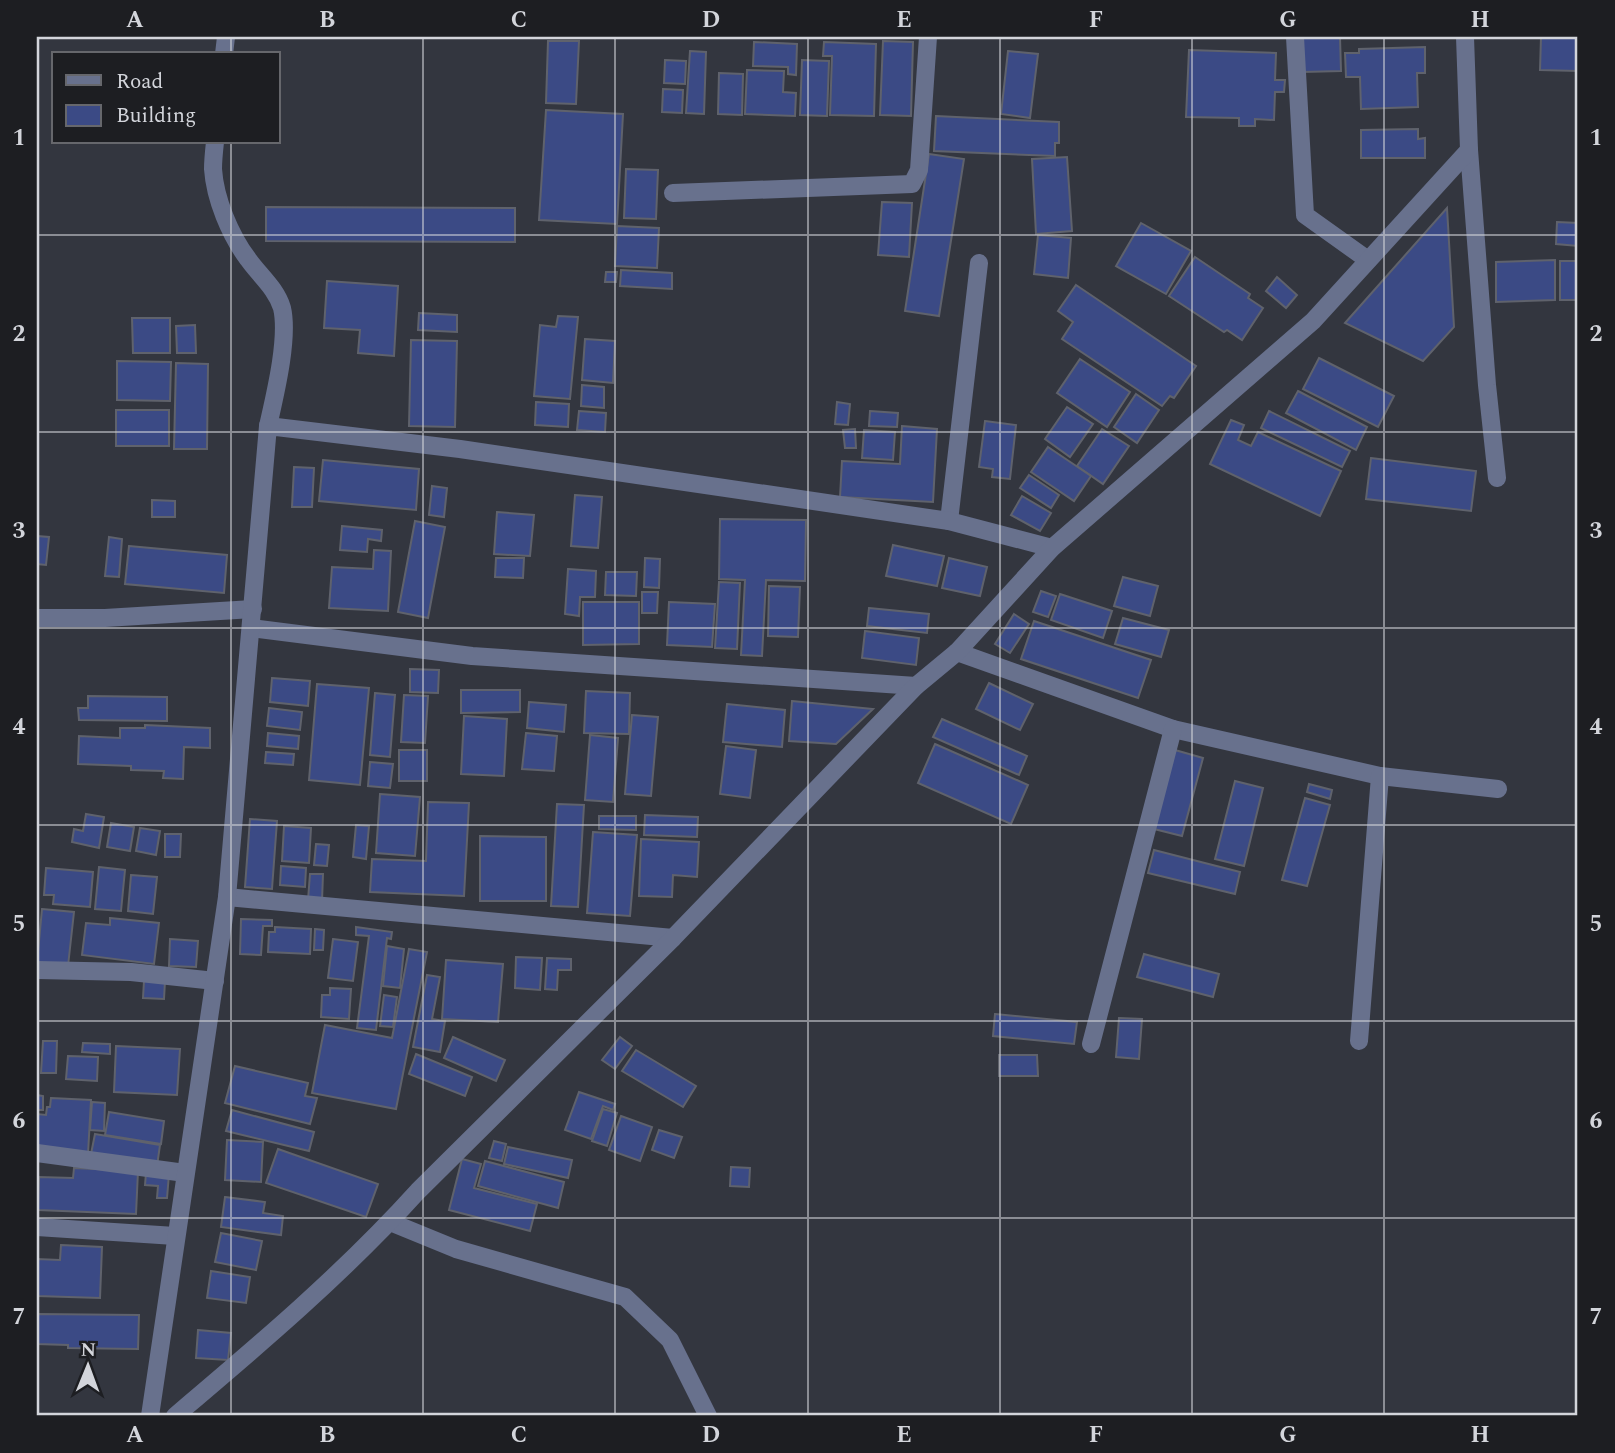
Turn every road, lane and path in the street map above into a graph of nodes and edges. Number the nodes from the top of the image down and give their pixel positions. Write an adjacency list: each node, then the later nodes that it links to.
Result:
1 (928, 37): 6 (street)
2 (1295, 37): 7 (street)
3 (1465, 37): 5 (street)
4 (215, 144): 9 (street)
5 (1469, 150): 7 (street); 10 (street)
6 (673, 193)
7 (1368, 260): 12 (street)
8 (979, 263): 11 (street)
9 (268, 426): 11 (street); 13 (street)
10 (1497, 478)
11 (949, 522): 12 (street)
12 (1052, 548): 16 (street)
13 (253, 609): 14 (street); 15 (street)
14 (37, 618)
15 (251, 628): 17 (street); 21 (street)
16 (957, 652): 17 (street); 18 (street)
17 (916, 686): 22 (street)
18 (1173, 729): 19 (street); 26 (street)
19 (1380, 776): 20 (street); 25 (street)
20 (1498, 789)
21 (227, 897): 22 (street); 24 (street)
22 (673, 938): 29 (street)
23 (37, 970): 24 (street)
24 (215, 981): 28 (street)
25 (1359, 1041)
26 (1091, 1044)
27 (37, 1153): 28 (street)
28 (185, 1173): 31 (street)
29 (390, 1222): 33 (street); 34 (street)
30 (37, 1227): 31 (street)
31 (175, 1236): 32 (street)
32 (150, 1416)
33 (175, 1416)
34 (708, 1416)

